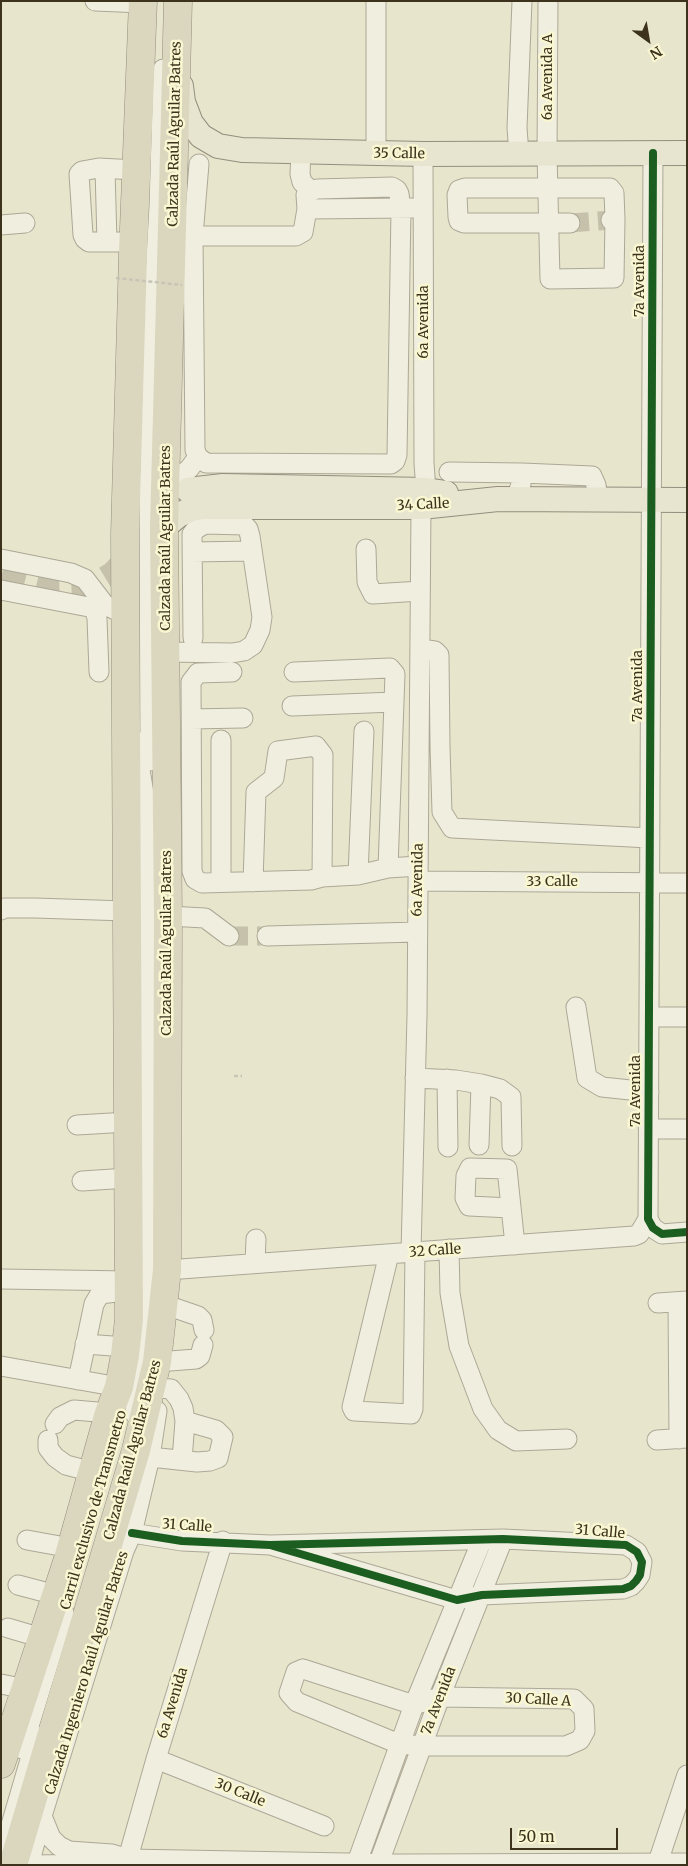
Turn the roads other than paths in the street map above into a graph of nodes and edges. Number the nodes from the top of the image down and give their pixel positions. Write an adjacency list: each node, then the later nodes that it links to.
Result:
1 (95, 1): 6 (street)
2 (178, 1): 7 (highway, Calzada Raúl Aguilar Batres)
3 (376, 1): 9 (street)
4 (522, 1): 13 (street)
5 (548, 1): 14 (street, 6a Avenida A)
6 (152, 2): 17 (highway, Calzada Raúl Aguilar Batres); 113 (street)
7 (176, 54): 8 (main road, 35 Calle); 27 (highway, Calzada Raúl Aguilar Batres)
8 (301, 152): 9 (main road, 35 Calle); 19 (street)
9 (376, 153): 12 (main road, 35 Calle)
10 (653, 153): 11 (main road, 35 Calle); 14 (main road, 35 Calle); 38 (street, 7a Avenida)
11 (687, 153)
12 (423, 154): 13 (main road, 35 Calle); 20 (street, 6a Avenida)
13 (518, 154): 14 (main road, 35 Calle)
14 (547, 154): 18 (street, 6a Avenida A)
15 (199, 164): 27 (street)
16 (105, 169): 17 (street); 28 (street); 28 (street)
17 (136, 170): 28 (highway, Calzada Raúl Aguilar Batres)
18 (549, 189): 24 (street, 6a Avenida A); 24 (street); 24 (street, 6a Avenida A)
19 (311, 191): 21 (street); 22 (street)
20 (423, 208): 22 (street); 31 (street, 6a Avenida)
21 (307, 209): 22 (street); 27 (street)
22 (401, 209): 29 (street)
23 (25, 223): 26 (street)
24 (549, 223): 25 (street)
25 (570, 223)
26 (1, 225)
27 (183, 236): 30 (street); 34 (highway, Calzada Raúl Aguilar Batres)
28 (120, 242): 49 (highway, Calzada Raúl Aguilar Batres)
29 (397, 454): 30 (street); 31 (street)
30 (198, 457): 34 (street)
31 (424, 463): 35 (street, 6a Avenida)
32 (449, 472): 33 (street)
33 (522, 473): 36 (street); 37 (street)
34 (176, 489): 35 (main road); 40 (highway, Calzada Raúl Aguilar Batres)
35 (424, 499): 36 (main road, 34 Calle); 40 (main road, 34 Calle); 47 (street, 6a Avenida)
36 (507, 499): 37 (main road, 34 Calle)
37 (598, 500): 38 (main road, 34 Calle)
38 (652, 500): 39 (main road, 34 Calle); 64 (street, 7a Avenida)
39 (687, 500)
40 (164, 527): 52 (highway, Calzada Raúl Aguilar Batres)
41 (366, 549): 47 (street)
42 (252, 551): 43 (street); 43 (street); 52 (street)
43 (192, 552): 50 (street)
44 (1, 559): 45 (street)
45 (70, 573): 48 (street); 49 (street)
46 (1, 590): 48 (street)
47 (420, 591): 51 (street, 6a Avenida)
48 (66, 602): 49 (street)
49 (108, 609): 53 (street); 74 (highway, Calzada Raúl Aguilar Batres)
50 (193, 638)
51 (420, 649): 64 (street); 66 (street, 6a Avenida)
52 (165, 652): 75 (highway, Calzada Raúl Aguilar Batres)
53 (99, 672)
54 (232, 672): 59 (street)
55 (294, 672): 56 (street)
56 (394, 702): 57 (street); 62 (street)
57 (292, 706)
58 (243, 718): 59 (street)
59 (191, 719): 69 (street, 33 Calle)
60 (364, 731): 63 (street)
61 (221, 740): 69 (street)
62 (391, 777): 63 (street); 65 (street)
63 (362, 780): 67 (street)
64 (650, 838): 71 (street, 7a Avenida)
65 (388, 868): 66 (street, 33 Calle); 67 (street, 33 Calle)
66 (418, 874): 71 (street, 33 Calle); 76 (street, 6a Avenida)
67 (358, 875): 68 (street, 33 Calle)
68 (322, 877): 70 (street, 33 Calle); 70 (street)
69 (221, 882): 70 (street, 33 Calle)
70 (253, 882)
71 (650, 882): 72 (street, 33 Calle); 80 (street, 7a Avenida)
72 (687, 882)
73 (1, 910): 74 (street)
74 (126, 911): 86 (highway, Calzada Raúl Aguilar Batres)
75 (168, 916): 77 (street); 104 (highway, Calzada Raúl Aguilar Batres)
76 (417, 932): 78 (street); 82 (street, 6a Avenida)
77 (229, 936)
78 (267, 936)
79 (576, 1007): 85 (street)
80 (649, 1017): 81 (street); 85 (street, 7a Avenida)
81 (687, 1017)
82 (415, 1078): 83 (street); 101 (street, 6a Avenida)
83 (447, 1079): 84 (street); 92 (street)
84 (481, 1084): 90 (street); 91 (street)
85 (649, 1092): 88 (street, 7a Avenida)
86 (128, 1122): 87 (street); 93 (highway, Calzada Raúl Aguilar Batres)
87 (76, 1124)
88 (648, 1129): 89 (street); 96 (street, 7a Avenida)
89 (687, 1129)
90 (479, 1145)
91 (512, 1146)
92 (448, 1147)
93 (128, 1178): 94 (street); 106 (highway, Calzada Raúl Aguilar Batres)
94 (82, 1181)
95 (511, 1208): 99 (street)
96 (648, 1219): 97 (street); 99 (street, 32 Calle)
97 (687, 1232)
98 (256, 1239): 103 (street)
99 (515, 1245): 100 (street, 32 Calle)
100 (449, 1250): 101 (street, 32 Calle); 118 (street)
101 (413, 1252): 102 (street, 32 Calle); 102 (street, 6a Avenida)
102 (389, 1254): 103 (street, 32 Calle)
103 (255, 1263): 104 (street, 32 Calle)
104 (167, 1270): 109 (highway, Calzada Raúl Aguilar Batres)
105 (1, 1279): 106 (street)
106 (129, 1286): 110 (street); 111 (highway, Calzada Raúl Aguilar Batres)
107 (658, 1302): 108 (street)
108 (683, 1302): 117 (street)
109 (163, 1304): 113 (highway, Calzada Raúl Aguilar Batres); 113 (street)
110 (86, 1344): 111 (street); 114 (street)
111 (126, 1347): 113 (highway, Calzada Raúl Aguilar Batres)
112 (1, 1366): 114 (street)
113 (143, 1378): 114 (street); 115 (highway, Calzada Raúl Aguilar Batres); 116 (street); 120 (street, Calzada Ingeniero Raúl Aguilar Batres); 134 (highway, Calzada Raúl Aguilar Batres); 145 (street, Carril exclusivo de Transmetro); 148 (street, Carril exclusivo de Transmetro)
114 (78, 1380)
115 (109, 1413): 122 (highway, Calzada Raúl Aguilar Batres); 122 (street)
116 (186, 1421): 121 (street); 121 (street)
117 (683, 1438): 119 (street)
118 (566, 1439)
119 (657, 1440)
120 (150, 1458): 121 (street); 126 (street, Calzada Ingeniero Raúl Aguilar Batres)
121 (182, 1460)
122 (92, 1472): 129 (highway, Calzada Raúl Aguilar Batres)
123 (503, 1539): 125 (street, 31 Calle); 131 (street, 7a Avenida); 131 (street, 31 Calle)
124 (27, 1540): 129 (street)
125 (482, 1540): 128 (street, 31 Calle); 133 (street, 7a Avenida)
126 (128, 1542): 127 (street, 31 Calle); 134 (highway); 146 (street, Calzada Ingeniero Raúl Aguilar Batres)
127 (222, 1542): 128 (street, 31 Calle); 142 (street, 6a Avenida)
128 (270, 1545): 133 (street, 31 Calle)
129 (71, 1548): 132 (highway, Calzada Raúl Aguilar Batres)
130 (18, 1585): 132 (street)
131 (482, 1595): 133 (street, 31 Calle); 138 (street, 7a Avenida)
132 (56, 1596): 136 (highway, Calzada Raúl Aguilar Batres)
133 (457, 1600): 139 (street, 7a Avenida)
134 (86, 1622): 156 (highway, Calzada Raúl Aguilar Batres)
135 (8, 1628): 136 (street)
136 (42, 1638): 137 (highway, Calzada Raúl Aguilar Batres)
137 (14, 1686): 143 (highway, Calzada Raúl Aguilar Batres)
138 (440, 1697): 139 (street, 30 Calle A); 141 (street, 7a Avenida); 141 (street, 30 Calle A)
139 (414, 1705): 140 (street, 7a Avenida); 140 (street, 30 Calle A)
140 (399, 1744): 141 (street, 30 Calle A); 150 (street, 7a Avenida)
141 (422, 1746): 151 (street, 7a Avenida)
142 (156, 1759): 147 (street, 30 Calle); 149 (street, 6a Avenida)
143 (1, 1764)
144 (687, 1775): 154 (street)
145 (1, 1816)
146 (42, 1816): 149 (street); 157 (street, Calzada Ingeniero Raúl Aguilar Batres)
147 (324, 1826)
148 (1, 1859)
149 (127, 1862): 150 (street); 157 (street)
150 (356, 1864): 151 (street)
151 (378, 1864): 152 (street)
152 (404, 1864): 153 (street)
153 (577, 1864): 154 (street)
154 (657, 1864): 155 (street)
155 (687, 1864)
156 (13, 1865)
157 (29, 1865)

